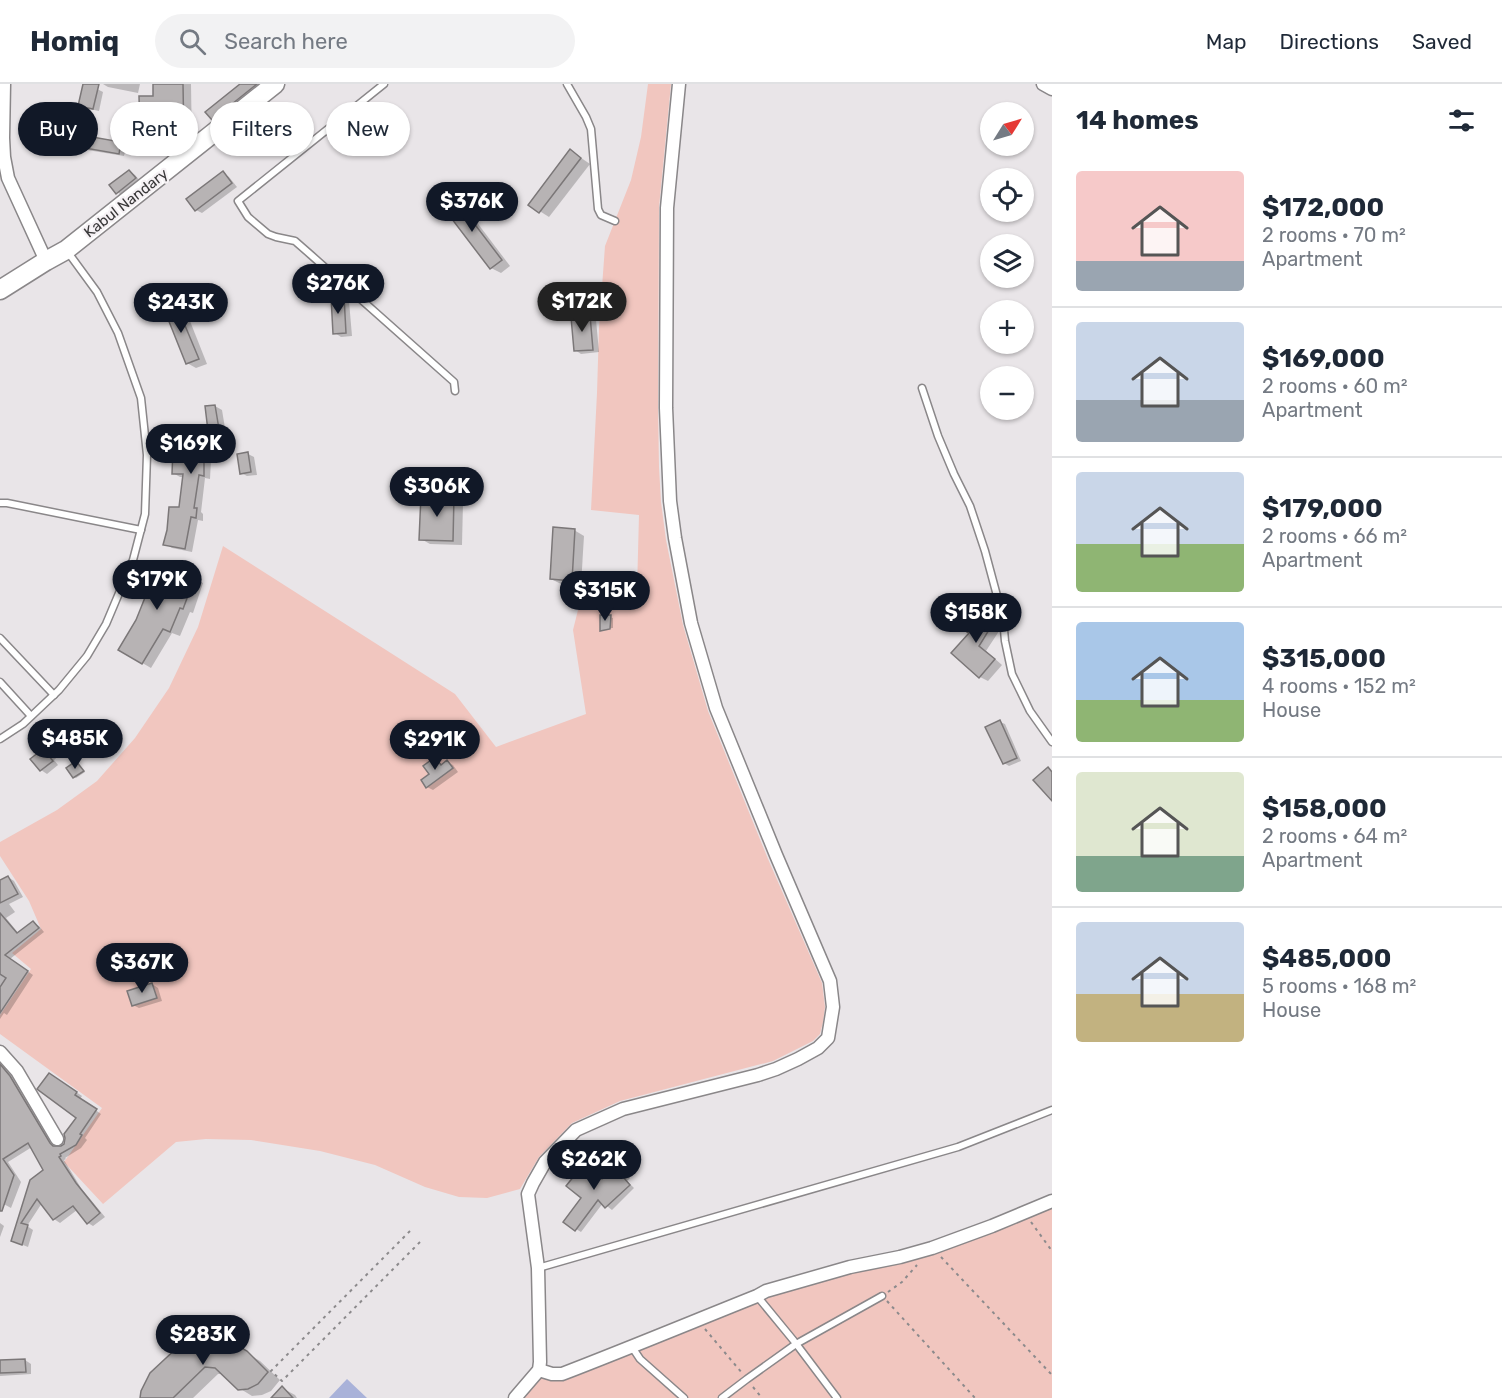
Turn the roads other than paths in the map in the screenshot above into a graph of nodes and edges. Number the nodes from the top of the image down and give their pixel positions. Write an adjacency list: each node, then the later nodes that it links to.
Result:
1 (4, 84): 10 (street)
2 (275, 84): 9 (street, Kabul Nandary)
3 (384, 84): 13 (lane)
4 (567, 84): 8 (lane)
5 (680, 84): 26 (street)
6 (1043, 84): 7 (street)
7 (1052, 89)
8 (615, 221)
9 (66, 250): 10 (street, Kabul Nandary); 15 (lane)
10 (46, 261): 11 (street, Kabul Nandary)
11 (0, 291)
12 (922, 388): 21 (lane)
13 (455, 391)
14 (0, 503): 15 (lane)
15 (141, 530): 18 (lane)
16 (0, 638): 18 (lane)
17 (0, 682): 19 (lane)
18 (54, 695): 19 (lane)
19 (31, 716): 20 (lane)
20 (0, 739)
21 (1052, 742)
22 (0, 1052): 24 (street)
23 (1052, 1110): 26 (lane)
24 (57, 1139)
25 (1052, 1201): 27 (street)
26 (538, 1268): 31 (street)
27 (757, 1296): 29 (lane); 30 (street)
28 (882, 1296): 29 (lane)
29 (796, 1344): 34 (lane); 35 (lane)
30 (632, 1347): 31 (street); 33 (lane)
31 (539, 1370): 32 (street)
32 (515, 1398)
33 (684, 1398)
34 (722, 1398)
35 (837, 1398)

